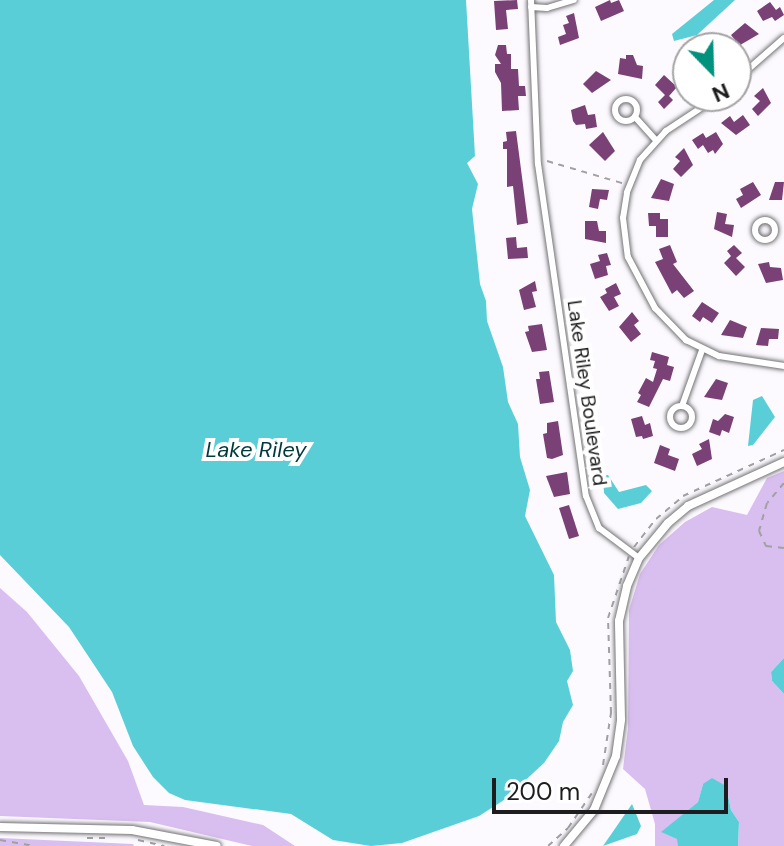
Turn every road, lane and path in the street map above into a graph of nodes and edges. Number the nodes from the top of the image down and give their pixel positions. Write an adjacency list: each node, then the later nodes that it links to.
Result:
1 (574, 0): 2 (street)
2 (531, 4): 8 (street, Lake Riley Boulevard)
3 (784, 38): 4 (street)
4 (752, 66)
5 (696, 112): 7 (street)
6 (635, 117): 7 (street)
7 (656, 140): 9 (street)
8 (538, 158): 9 (path); 19 (street, Lake Riley Boulevard)
9 (630, 186): 12 (street)
10 (784, 224): 11 (street)
11 (775, 227)
12 (702, 350): 13 (street); 14 (street)
13 (784, 366)
14 (682, 406)
15 (784, 450): 19 (path)
16 (784, 462): 20 (street)
17 (784, 483): 18 (path)
18 (784, 548)
19 (630, 553): 20 (street, Lake Riley Boulevard); 21 (path)
20 (639, 558): 35 (street)
21 (602, 768)
22 (594, 789): 34 (path)
23 (0, 827): 24 (street)
24 (130, 834): 28 (path); 33 (street)
25 (77, 837): 26 (path)
26 (113, 838)
27 (0, 840): 30 (path)
28 (136, 840): 29 (path); 31 (path)
29 (148, 845): 32 (path)
30 (34, 846)
31 (141, 846)
32 (164, 846)
33 (217, 846)
34 (548, 846)
35 (564, 846)

